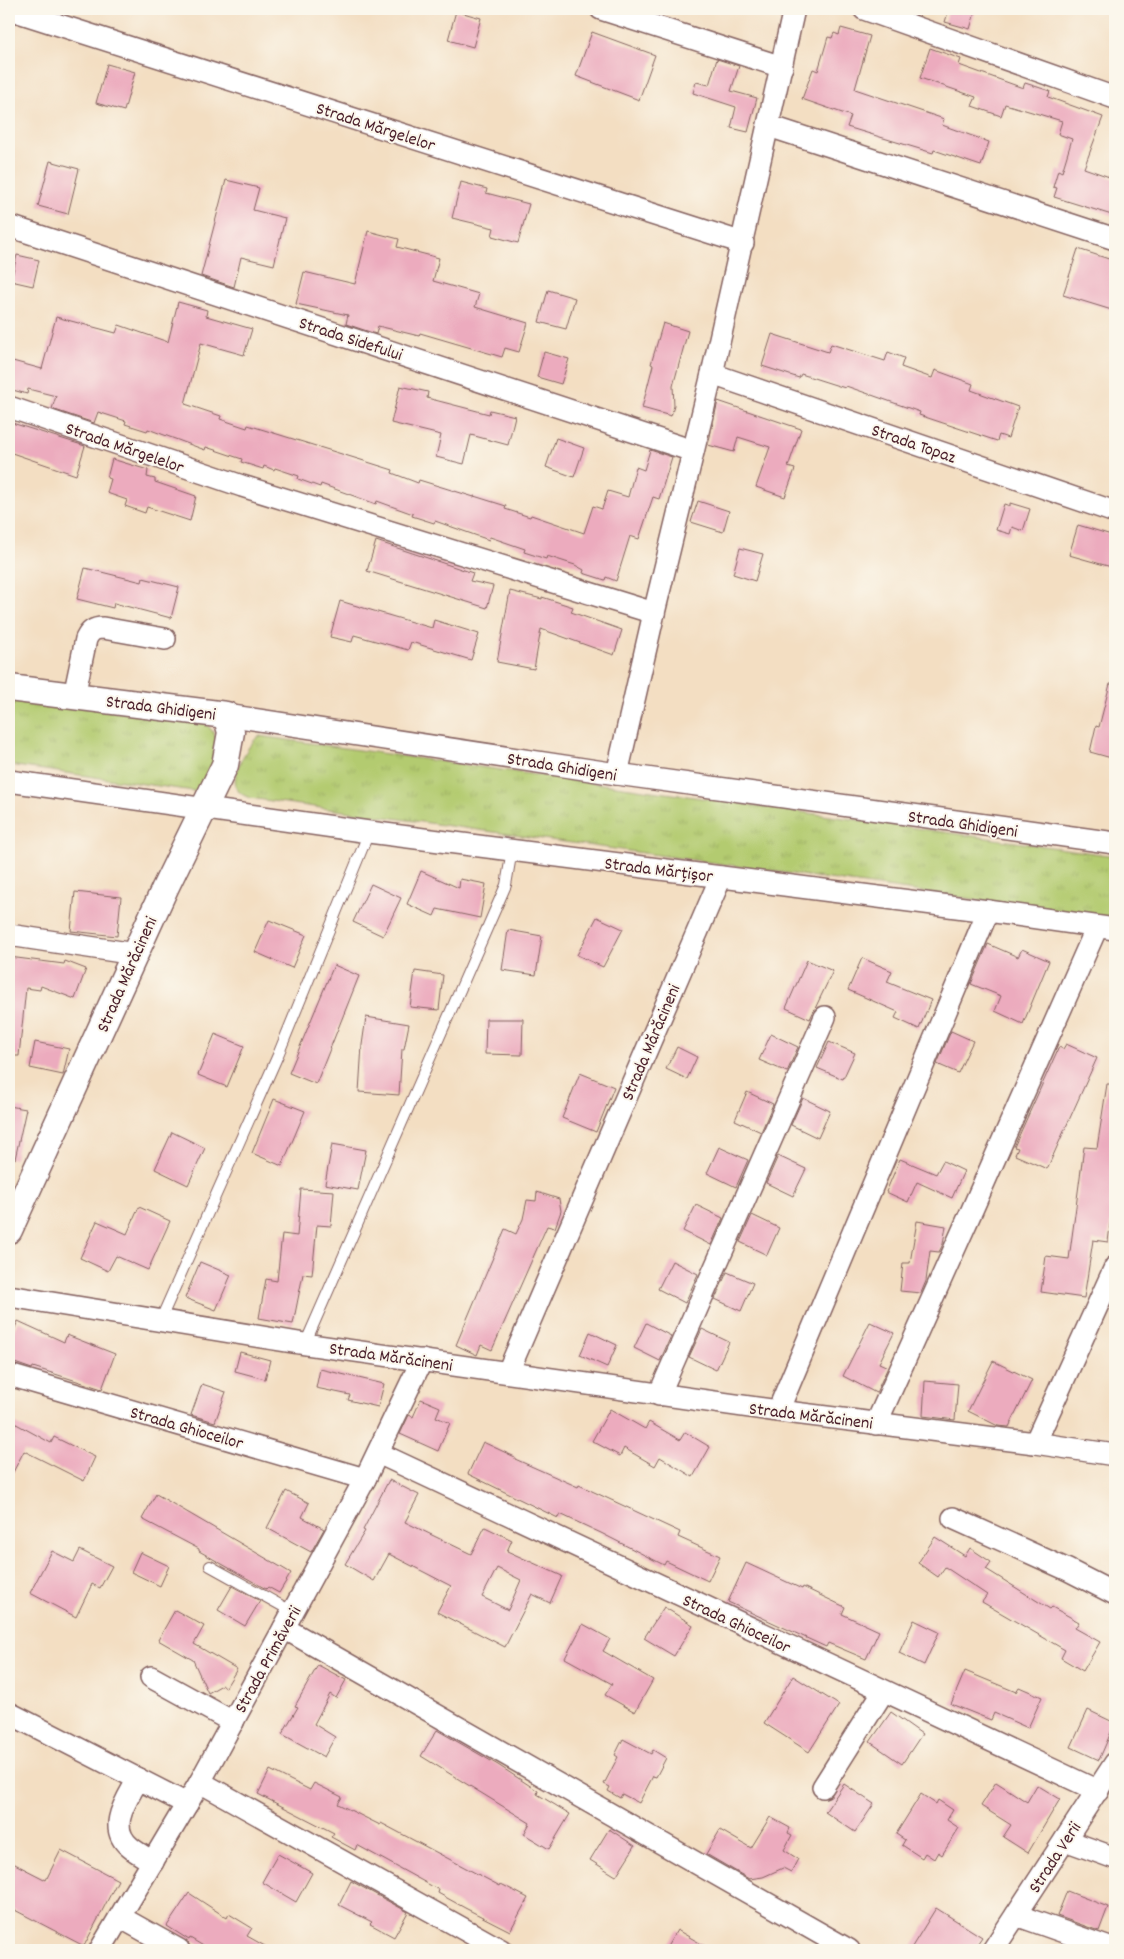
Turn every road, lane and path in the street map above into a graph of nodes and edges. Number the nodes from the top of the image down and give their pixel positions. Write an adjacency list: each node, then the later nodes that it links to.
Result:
1 (9, 9): 10 (street, Strada Mărgelelor)
2 (601, 9): 5 (street)
3 (794, 9): 5 (street)
4 (864, 9): 6 (street)
5 (782, 67): 7 (street)
6 (1115, 98)
7 (769, 126): 9 (street); 10 (street)
8 (9, 226): 13 (street, Strada Sidefului)
9 (1115, 239)
10 (742, 242): 11 (street)
11 (712, 374): 13 (street); 14 (street, Strada Topaz)
12 (9, 408): 15 (street, Strada Mărgelelor)
13 (693, 450): 15 (street)
14 (1115, 512)
15 (654, 613): 20 (street)
16 (165, 639): 18 (street)
17 (9, 688): 18 (street, Strada Ghidigeni)
18 (74, 696): 19 (street, Strada Ghidigeni)
19 (226, 715): 20 (street, Strada Ghidigeni); 22 (street, Strada Mărăcineni)
20 (617, 774): 24 (street, Strada Ghidigeni)
21 (9, 781): 22 (street, Strada Mărțișor)
22 (203, 808): 23 (street, Strada Mărțișor); 30 (street, Strada Mărăcineni)
23 (369, 832): 25 (street, Strada Mărțișor); 36 (lane)
24 (1115, 843)
25 (512, 850): 26 (street, Strada Mărțișor); 37 (lane, Strada Mărăcineni)
26 (721, 877): 27 (street, Strada Mărțișor); 39 (street, Strada Mărăcineni)
27 (988, 911): 28 (street, Strada Mărțișor); 42 (street)
28 (1106, 928): 43 (street)
29 (9, 935): 30 (street)
30 (135, 954): 32 (street, Strada Mărăcineni)
31 (825, 1017): 41 (street)
32 (14, 1206): 33 (street, Strada Mărăcineni)
33 (9, 1230)
34 (1115, 1267): 44 (street)
35 (9, 1296): 36 (street, Strada Mărăcineni)
36 (160, 1321): 37 (street, Strada Mărăcineni)
37 (305, 1344): 38 (street, Strada Mărăcineni)
38 (422, 1360): 39 (street, Strada Mărăcineni); 46 (street, Strada Primăverii)
39 (508, 1372): 41 (street, Strada Mărăcineni)
40 (9, 1375): 47 (street, Strada Ghioceilor)
41 (659, 1394): 42 (street, Strada Mărăcineni)
42 (778, 1411): 43 (street, Strada Mărăcineni)
43 (876, 1424): 44 (street, Strada Mărăcineni)
44 (1035, 1443): 45 (street, Strada Mărăcineni)
45 (1114, 1451)
46 (378, 1453): 47 (street, Strada Primăverii); 53 (street, Strada Ghioceilor)
47 (365, 1479): 51 (street, Strada Primăverii)
48 (953, 1518): 50 (street)
49 (210, 1566): 51 (lane)
50 (1115, 1594)
51 (288, 1620): 55 (street, Strada Primăverii); 70 (street)
52 (151, 1677): 55 (street)
53 (883, 1692): 59 (street); 60 (street, Strada Ghioceilor)
54 (9, 1713): 57 (street)
55 (233, 1722): 58 (street, Strada Primăverii)
56 (1115, 1764): 60 (street, Strada Verii)
57 (138, 1779): 61 (street); 64 (street)
58 (200, 1782): 61 (street, Strada Primăverii); 69 (street)
59 (823, 1787)
60 (1098, 1791): 62 (street, Strada Verii)
61 (188, 1804): 64 (street, Strada Primăverii)
62 (1065, 1840): 63 (street); 65 (street, Strada Verii)
63 (1115, 1858)
64 (153, 1862): 66 (street, Strada Primăverii)
65 (1016, 1915): 71 (street, Strada Verii); 72 (street)
66 (120, 1917): 67 (street, Strada Primăverii); 68 (street)
67 (100, 1950)
68 (179, 1950)
69 (501, 1950)
70 (849, 1950)
71 (993, 1950)
72 (1115, 1950)

